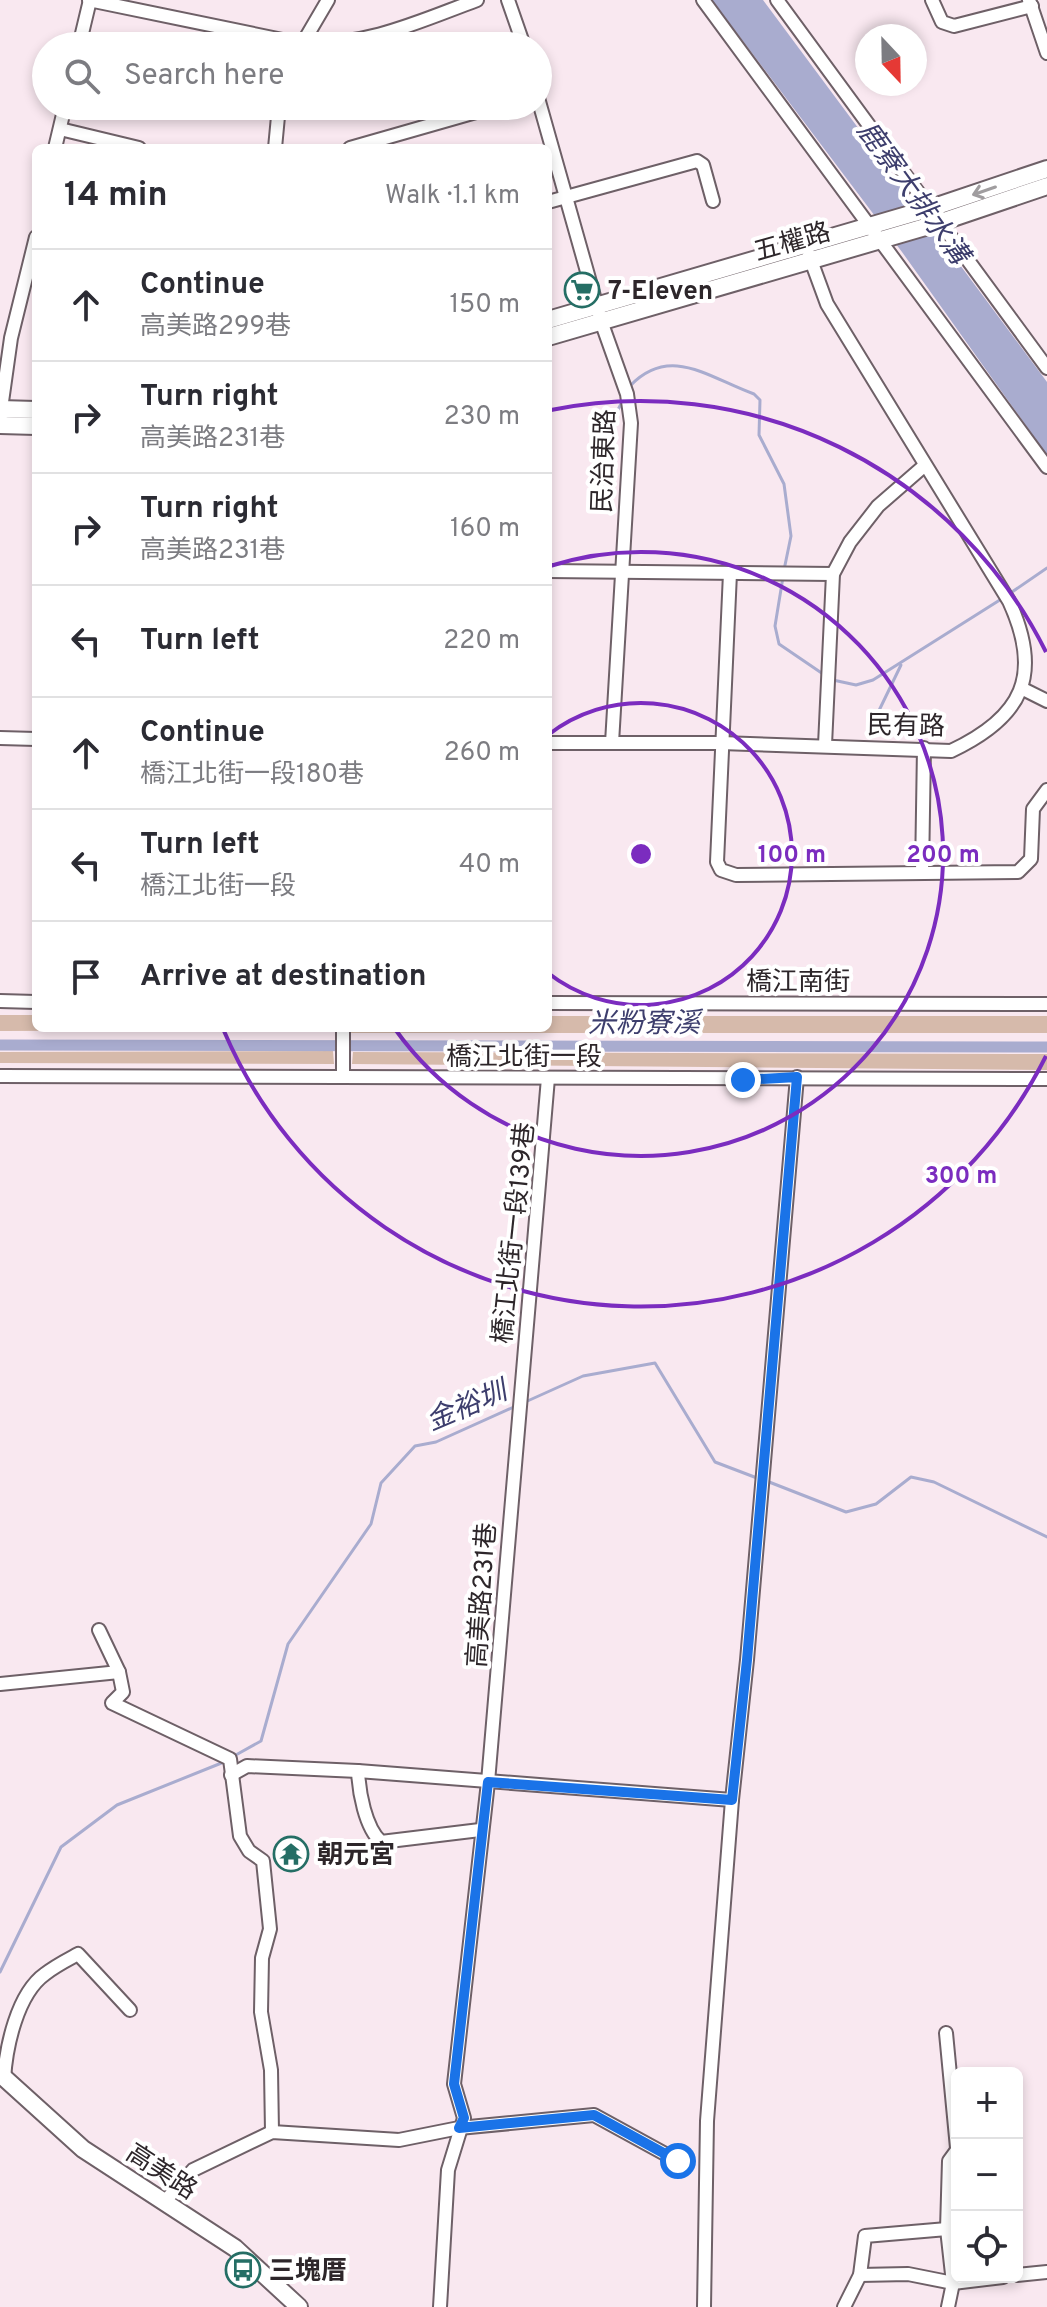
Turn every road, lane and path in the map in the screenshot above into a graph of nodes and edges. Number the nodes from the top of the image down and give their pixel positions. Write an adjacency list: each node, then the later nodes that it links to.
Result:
1 (90, 0): 9 (street); 10 (street)
2 (328, 0): 11 (street)
3 (477, 0): 12 (street)
4 (508, 0): 13 (street)
5 (703, 0): 33 (street)
6 (777, 0): 31 (street)
7 (932, 0): 8 (street)
8 (1030, 3): 14 (street)
9 (82, 32)
10 (240, 32)
11 (309, 32)
12 (388, 32)
13 (519, 32)
14 (1047, 53)
15 (62, 120): 19 (street)
16 (278, 120): 22 (street)
17 (448, 120): 23 (street)
18 (544, 120): 24 (street, 民治東路)
19 (60, 129): 20 (street); 21 (street)
20 (56, 144)
21 (122, 144)
22 (275, 144)
23 (364, 144)
24 (551, 144)
25 (552, 147): 28 (street, 民治東路)
26 (1047, 169): 31 (street, 五權路, one-way to 31)
27 (1047, 186): 32 (street, 五權路)
28 (566, 196): 29 (street); 30 (street); 36 (street, 民治東路)
29 (552, 201)
30 (713, 201)
31 (926, 209): 32 (street); 33 (street, 五權路)
32 (936, 224): 33 (street, 五權路); 39 (street)
33 (880, 232): 34 (street, 五權路); 45 (street)
34 (808, 252): 36 (street, 五權路); 44 (street)
35 (32, 264): 40 (street)
36 (599, 313): 37 (street, 五權路); 38 (street, 五權路); 47 (street, 民治東路)
37 (552, 319)
38 (552, 335)
39 (1047, 368)
40 (0, 409): 41 (street); 42 (street)
41 (32, 410)
42 (6, 425): 43 (street)
43 (32, 426)
44 (924, 466): 49 (street); 50 (street)
45 (1047, 467)
46 (552, 571): 47 (street)
47 (621, 571): 48 (street); 55 (street, 民治東路)
48 (730, 573): 49 (street); 56 (street)
49 (833, 574): 57 (street)
50 (1023, 689): 51 (street); 58 (street, 民有路)
51 (1047, 701)
52 (0, 738): 53 (street)
53 (32, 739)
54 (552, 743): 55 (street, 民有路)
55 (612, 743): 56 (street, 民有路)
56 (721, 743): 57 (street, 民有路); 60 (street)
57 (825, 745): 58 (street, 民有路)
58 (924, 748): 60 (street)
59 (1047, 790): 60 (street)
60 (922, 873)
61 (0, 1001): 62 (street)
62 (32, 1002)
63 (552, 1003): 64 (street, 橋江南街)
64 (1047, 1004)
65 (343, 1032): 66 (street)
66 (343, 1070): 67 (street, 橋江北街一段); 69 (street, 橋江北街一段)
67 (0, 1076)
68 (797, 1077): 69 (street, 橋江北街一段); 70 (street, 橋江北街一段); 78 (street)
69 (548, 1078): 71 (street, 橋江北街一段139巷)
70 (1047, 1079)
71 (518, 1411): 77 (street, 高美路231巷)
72 (99, 1630): 73 (street)
73 (119, 1672): 74 (street); 76 (street)
74 (0, 1684)
75 (358, 1771): 76 (street); 77 (street); 79 (street)
76 (231, 1775): 84 (street)
77 (488, 1782): 78 (street); 79 (street, 高美路231巷)
78 (732, 1800): 98 (street)
79 (480, 1830): 83 (street, 高美路231巷)
80 (130, 2010): 82 (street)
81 (946, 2033): 85 (street)
82 (2, 2077): 88 (street, 高美路)
83 (459, 2128): 84 (street); 87 (street); 97 (street, 高美路231巷)
84 (272, 2132): 88 (street)
85 (956, 2139)
86 (951, 2158): 89 (street)
87 (678, 2161)
88 (166, 2200): 96 (street, 高美路)
89 (947, 2229): 90 (street); 93 (street)
90 (951, 2265)
91 (1047, 2272): 92 (street)
92 (1023, 2274)
93 (860, 2275): 94 (street); 99 (street)
94 (951, 2283)
95 (953, 2283): 100 (street)
96 (293, 2305)
97 (440, 2307)
98 (704, 2307)
99 (844, 2307)
100 (948, 2307)

